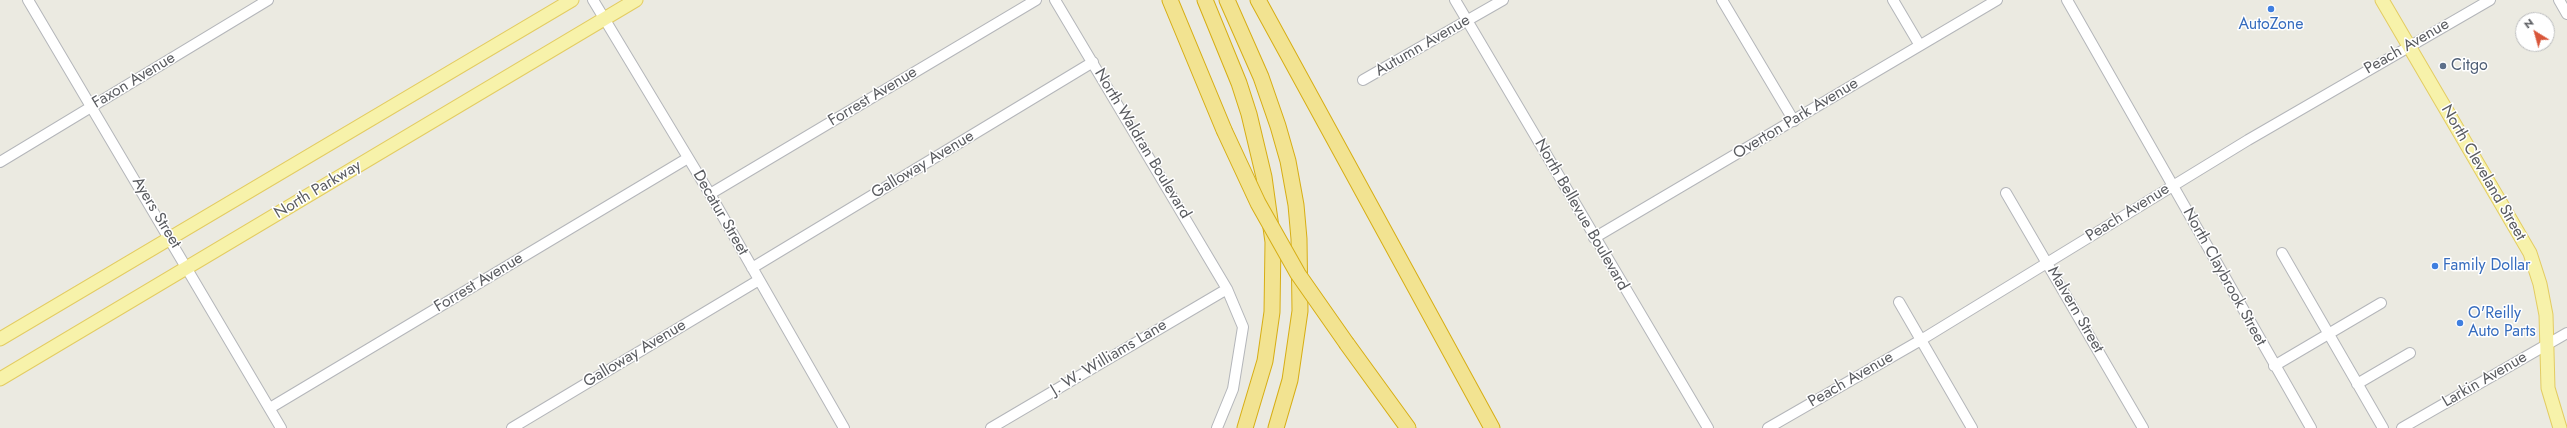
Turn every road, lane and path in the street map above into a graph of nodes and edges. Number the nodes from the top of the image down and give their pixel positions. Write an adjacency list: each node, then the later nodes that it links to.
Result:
1 (28, 0): 28 (street, Ayers Street)
2 (268, 0): 28 (street, Faxon Avenue)
3 (572, 0): 36 (main road, North Parkway)
4 (593, 0): 22 (street, Decatur Street)
5 (636, 0): 22 (main road, North Parkway)
6 (1036, 0): 34 (street, Forrest Avenue)
7 (1055, 0): 26 (street, North Waldran Boulevard)
8 (1170, 0): 63 (highway, bridge)
9 (1206, 0): 61 (highway)
10 (1227, 0): 62 (highway)
11 (1258, 0): 55 (highway)
12 (1455, 0): 23 (street, North Bellevue Boulevard)
13 (1503, 0): 23 (street, Autumn Avenue)
14 (1722, 0): 29 (street)
15 (1893, 0): 24 (street)
16 (1997, 0): 24 (street, Overton Park Avenue)
17 (2067, 0): 32 (street, North Claybrook Street)
18 (2382, 0): 25 (main road, North Cleveland Street)
19 (2490, 0): 25 (street, Peach Avenue)
20 (2559, 0): 21 (street)
21 (2567, 14)
22 (604, 19): 30 (street, Decatur Street); 40 (main road, North Parkway)
23 (1467, 21): 27 (street, Autumn Avenue); 35 (street, North Bellevue Boulevard)
24 (1920, 44): 29 (street, Overton Park Avenue)
25 (2409, 45): 32 (street, Peach Avenue); 49 (main road, North Cleveland Street)
26 (1093, 62): 39 (street, Galloway Avenue); 42 (street, North Waldran Boulevard)
27 (1363, 80)
28 (92, 107): 31 (street, Faxon Avenue); 36 (street, Ayers Street)
29 (1794, 121): 35 (street, Overton Park Avenue)
30 (688, 158): 34 (street, Decatur Street); 54 (street, Forrest Avenue)
31 (0, 162)
32 (2173, 185): 38 (street, Peach Avenue); 51 (street, North Claybrook Street)
33 (2006, 193): 38 (street, Malvern Street)
34 (710, 194): 39 (street, Decatur Street)
35 (1594, 238): 64 (street, North Bellevue Boulevard)
36 (171, 239): 40 (street, Ayers Street); 47 (main road, North Parkway)
37 (2282, 253): 46 (street)
38 (2048, 264): 48 (street, Peach Avenue); 67 (street, Malvern Street)
39 (752, 268): 41 (street, Decatur Street)
40 (188, 269): 52 (main road, North Parkway); 54 (street, Ayers Street)
41 (758, 280): 57 (street, Galloway Avenue); 58 (street, Decatur Street)
42 (1227, 289): 59 (street, J. W. Williams Lane); 60 (street)
43 (1899, 302): 48 (street)
44 (2381, 303): 46 (street)
45 (2567, 333): 49 (street, Larkin Avenue)
46 (2328, 334): 51 (street); 53 (street)
47 (0, 339)
48 (1921, 340): 65 (street, Peach Avenue); 66 (street)
49 (2547, 344): 70 (street, Larkin Avenue); 71 (main road, North Cleveland Street)
50 (2410, 353): 53 (street)
51 (2274, 366): 68 (street, North Claybrook Street)
52 (0, 379)
53 (2357, 384): 69 (street)
54 (270, 408): 56 (street, Ayers Street)
55 (1492, 425)
56 (281, 428)
57 (512, 428)
58 (844, 428)
59 (992, 428)
60 (1217, 428)
61 (1245, 428)
62 (1276, 428)
63 (1408, 428)
64 (1708, 428)
65 (1768, 428)
66 (1972, 428)
67 (2143, 428)
68 (2311, 428)
69 (2383, 428)
70 (2402, 428)
71 (2560, 428)

